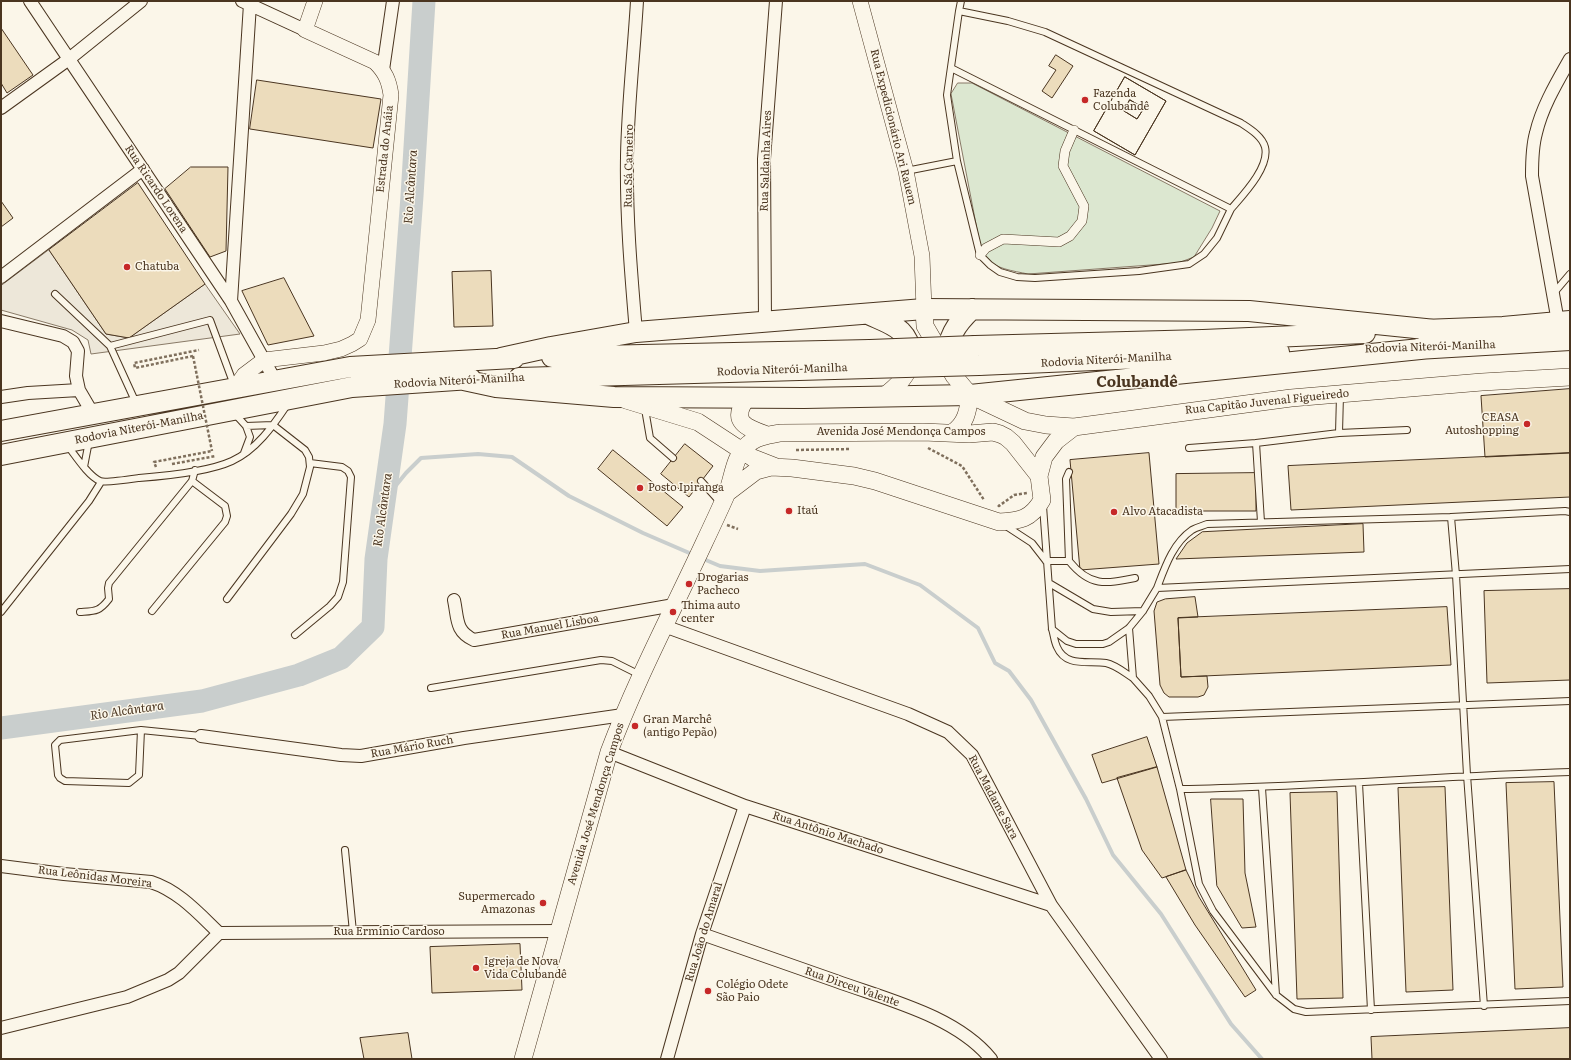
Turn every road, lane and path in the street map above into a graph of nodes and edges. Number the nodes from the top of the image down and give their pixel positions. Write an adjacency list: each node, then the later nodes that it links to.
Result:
1 (30, 1): 12 (street, Rua Ricardo Lorena)
2 (141, 1): 12 (street)
3 (315, 1): 11 (street)
4 (393, 1): 15 (street)
5 (637, 1): 34 (street, Rua Sá Carneiro)
6 (776, 1): 33 (street, Rua Saldanha Aires)
7 (860, 1): 20 (street, Rua Expedicionário Ari Rauem)
8 (961, 1): 10 (lane)
9 (246, 3): 11 (street); 27 (street)
10 (960, 11): 14 (lane); 21 (lane)
11 (304, 30): 15 (street)
12 (69, 59): 16 (street); 19 (street, Rua Ricardo Lorena)
13 (1570, 59): 26 (street)
14 (951, 68): 17 (lane); 18 (lane)
15 (383, 70): 42 (street, Estrada do Anáia)
16 (1, 108)
17 (1074, 130): 21 (lane); 22 (street)
18 (957, 161): 20 (lane); 22 (lane)
19 (143, 169): 24 (street); 27 (street, Rua Ricardo Lorena)
20 (906, 171): 30 (street, Rua Expedicionário Ari Rauem)
21 (1232, 209): 22 (lane)
22 (980, 255)
23 (1570, 274): 26 (lane)
24 (1, 277)
25 (54, 294): 37 (lane)
26 (1553, 294): 32 (street)
27 (232, 301): 42 (street, Rua Ricardo Lorena)
28 (972, 309): 30 (highway); 35 (highway); 43 (highway)
29 (867, 313): 30 (highway); 33 (highway); 40 (highway)
30 (925, 318): 40 (main road, Rua Expedicionário Ari Rauem); 43 (main road, Rua Expedicionário Ari Rauem)
31 (1, 321): 49 (street)
32 (1564, 321): 35 (highway, Rodovia Niterói-Manilha)
33 (765, 322): 34 (highway)
34 (636, 332): 39 (highway)
35 (1432, 339): 36 (highway, Rodovia Niterói-Manilha); 41 (highway, Rodovia Niterói-Manilha, bridge); 41 (highway, Rodovia Niterói-Manilha, bridge); 51 (highway)
36 (1570, 340)
37 (110, 346): 48 (lane); 57 (lane)
38 (199, 350): 83 (path, bridge)
39 (501, 358): 41 (highway, Rodovia Niterói-Manilha); 44 (highway, Rodovia Niterói-Manilha)
40 (913, 358): 54 (main road, Rua Expedicionário Ari Rauem)
41 (870, 359): 44 (highway, Rodovia Niterói-Manilha)
42 (264, 360): 47 (street, Rua Ricardo Lorena); 48 (street)
43 (946, 361): 51 (main road, Rua Expedicionário Ari Rauem)
44 (448, 374): 45 (highway, Rodovia Niterói-Manilha); 53 (highway)
45 (351, 377): 47 (highway, Rodovia Niterói-Manilha); 55 (highway, Rodovia Niterói-Manilha)
46 (1570, 377): 50 (main road, Rua Capitão Juvenal Figueiredo)
47 (275, 380): 48 (highway, Rodovia Niterói-Manilha)
48 (235, 388): 57 (highway, Rodovia Niterói-Manilha)
49 (79, 390): 52 (street); 60 (street)
50 (1340, 394): 63 (main road, Rua Capitão Juvenal Figueiredo); 67 (lane)
51 (970, 395): 54 (highway); 63 (main road, Rua Capitão Juvenal Figueiredo); 66 (main road)
52 (1, 397)
53 (614, 397): 56 (highway); 58 (main road)
54 (883, 397): 56 (highway)
55 (291, 398): 59 (highway, Rodovia Niterói-Manilha); 61 (lane)
56 (747, 398): 68 (main road)
57 (137, 406): 60 (highway, Rodovia Niterói-Manilha)
58 (645, 406): 76 (main road); 80 (lane)
59 (231, 410): 62 (lane); 69 (highway, Rodovia Niterói-Manilha)
60 (93, 414): 65 (highway, Rodovia Niterói-Manilha)
61 (273, 425): 62 (lane); 77 (lane); 81 (lane)
62 (246, 426): 77 (lane)
63 (1074, 428): 88 (main road)
64 (1407, 430): 67 (lane)
65 (1, 431)
66 (952, 433): 68 (main road, Avenida José Mendonça Campos); 88 (main road, Avenida José Mendonça Campos)
67 (1340, 434): 71 (lane)
68 (767, 435): 76 (main road, Avenida José Mendonça Campos); 85 (main road)
69 (90, 437): 70 (highway, Rodovia Niterói-Manilha); 84 (lane)
70 (65, 442): 78 (highway, Rodovia Niterói-Manilha); 84 (lane)
71 (1256, 444): 73 (lane); 99 (lane)
72 (922, 448): 94 (path)
73 (1188, 448)
74 (857, 449): 75 (path)
75 (796, 450)
76 (742, 451): 85 (main road); 93 (main road, Avenida José Mendonça Campos)
77 (244, 454): 86 (lane)
78 (1, 455)
79 (219, 455): 82 (path)
80 (673, 458)
81 (310, 463): 107 (lane); 117 (lane)
82 (170, 465)
83 (162, 466)
84 (84, 467): 91 (lane)
85 (776, 467): 93 (main road); 98 (main road)
86 (195, 470): 89 (lane); 91 (lane)
87 (1069, 472): 101 (lane)
88 (1039, 476): 92 (main road, Avenida José Mendonça Campos)
89 (192, 480): 112 (lane); 113 (lane)
90 (701, 481): 93 (lane)
91 (101, 482): 111 (lane)
92 (1037, 496): 95 (path); 98 (main road); 100 (lane)
93 (724, 498): 109 (main road, Avenida José Mendonça Campos)
94 (989, 502)
95 (995, 504)
96 (1570, 512): 97 (lane)
97 (1451, 516): 99 (lane); 103 (lane)
98 (999, 522): 100 (lane)
99 (1261, 522): 106 (lane)
100 (1046, 561): 101 (lane); 105 (lane)
101 (1069, 561): 104 (lane)
102 (1570, 569): 103 (lane)
103 (1456, 575): 106 (lane); 122 (lane)
104 (1135, 578)
105 (1049, 584): 110 (lane); 116 (lane)
106 (1157, 588): 110 (lane)
107 (227, 599)
108 (454, 600): 109 (street, Rua Manuel Lisboa)
109 (674, 605): 114 (main road, Avenida José Mendonça Campos)
110 (1143, 611): 115 (lane)
111 (1, 612)
112 (80, 612)
113 (152, 612)
114 (664, 626): 118 (main road, Avenida José Mendonça Campos); 137 (street, Rua Madame Sara)
115 (1129, 628): 116 (lane); 119 (lane)
116 (1052, 629): 119 (lane)
117 (295, 635)
118 (641, 676): 120 (lane); 123 (main road, Avenida José Mendonça Campos)
119 (1134, 678): 124 (lane)
120 (431, 688)
121 (1570, 701): 122 (lane)
122 (1462, 706): 124 (lane); 129 (lane)
123 (623, 715): 126 (street, Rua Mário Ruch); 127 (main road, Avenida José Mendonça Campos)
124 (1162, 717): 133 (lane)
125 (141, 730): 125 (lane); 126 (lane)
126 (201, 736)
127 (609, 752): 134 (street, Rua Antônio Machado); 138 (main road, Avenida José Mendonça Campos)
128 (1570, 772): 129 (lane); 130 (lane)
129 (1467, 775): 131 (lane); 144 (lane)
130 (1570, 775)
131 (1359, 783): 132 (lane); 145 (lane)
132 (1262, 788): 133 (lane); 142 (lane)
133 (1180, 789): 142 (lane)
134 (745, 806): 137 (street, Rua Antônio Machado); 141 (street, Rua João do Amaral)
135 (346, 850): 139 (lane)
136 (1, 866): 140 (street, Rua Leônidas Moreira)
137 (1051, 905): 150 (street, Rua Madame Sara)
138 (558, 931): 139 (street, Rua Ermínio Cardoso); 147 (main road, Avenida José Mendonça Campos)
139 (353, 932): 140 (street, Rua Ermínio Cardoso)
140 (219, 933): 146 (street)
141 (702, 934): 148 (street, Rua João do Amaral); 149 (street, Rua Dirceu Valente)
142 (1276, 995): 145 (lane)
143 (1570, 1001): 144 (lane)
144 (1484, 1006): 145 (lane)
145 (1371, 1010)
146 (1, 1028)
147 (523, 1059)
148 (667, 1059)
149 (992, 1059)
150 (1161, 1059)

